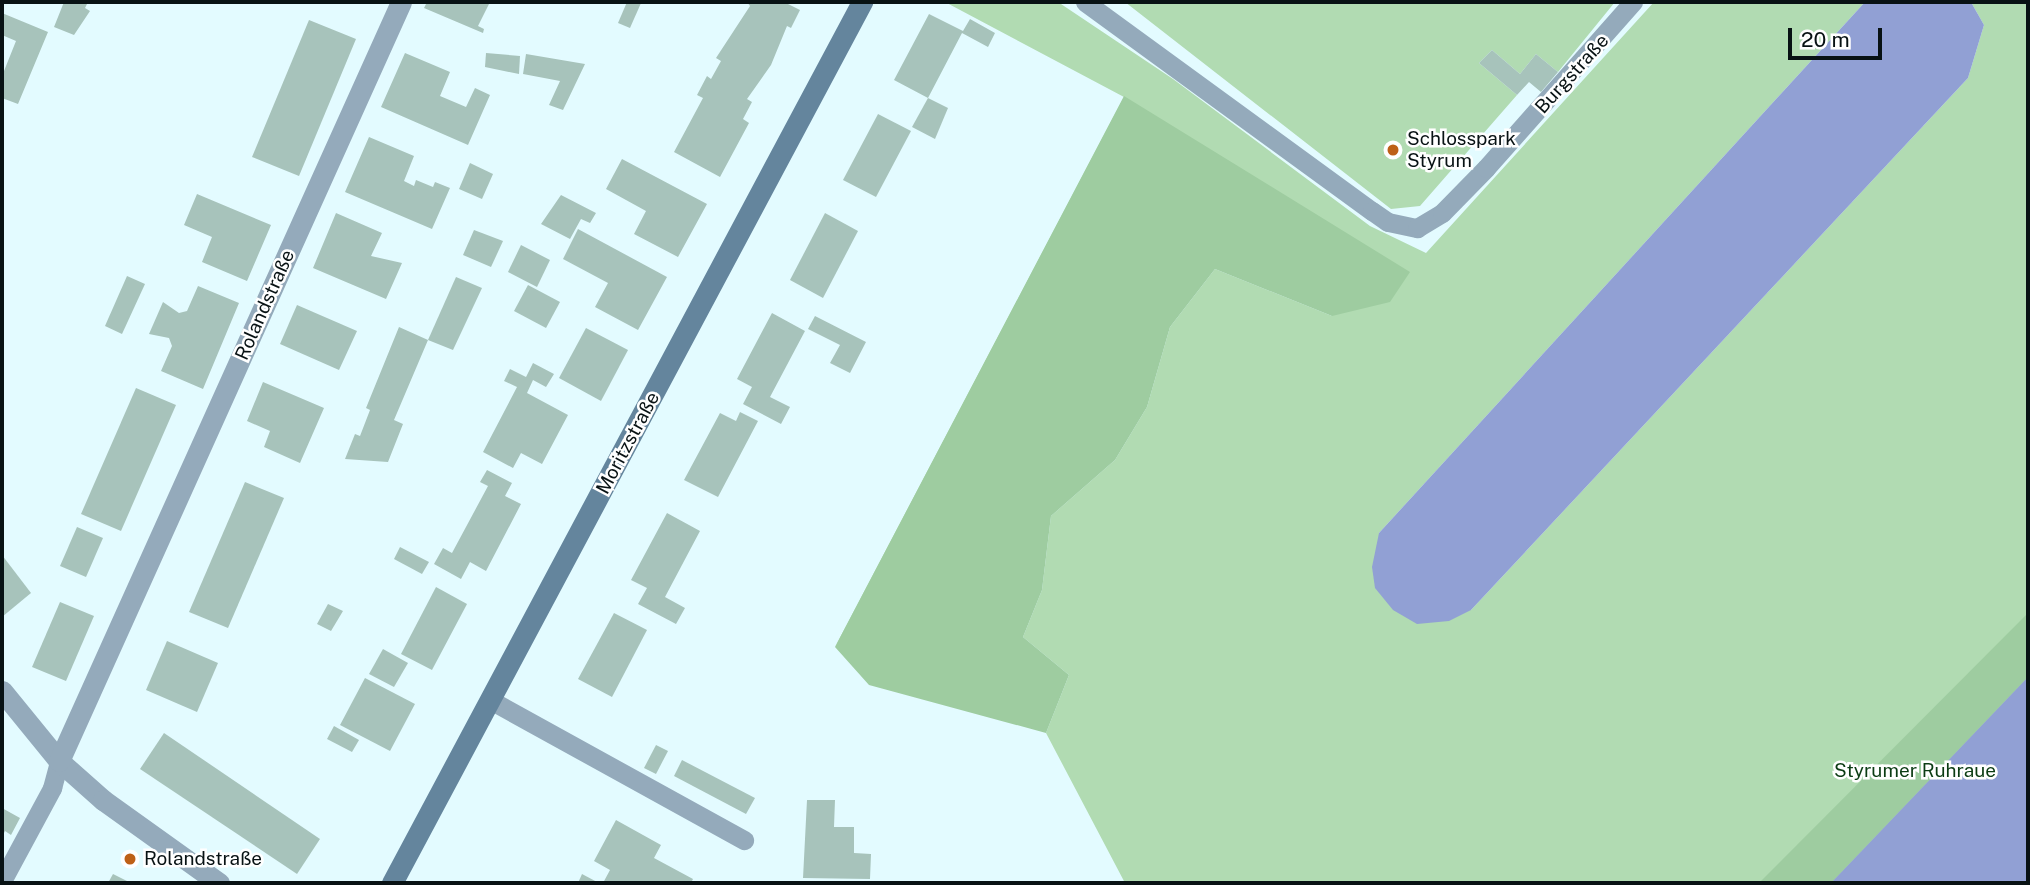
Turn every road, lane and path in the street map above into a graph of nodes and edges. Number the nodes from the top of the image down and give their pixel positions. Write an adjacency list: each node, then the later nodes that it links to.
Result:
1 (401, 2): 7 (street, Rolandstraße)
2 (862, 2): 6 (main road, Moritzstraße)
3 (1085, 2): 4 (lane, Burgstraße)
4 (1633, 2)
5 (2, 691): 7 (street)
6 (492, 701): 8 (lane); 11 (main road, Moritzstraße)
7 (59, 761): 9 (lane); 10 (street)
8 (744, 840)
9 (2, 881)
10 (219, 883)
11 (392, 883)

